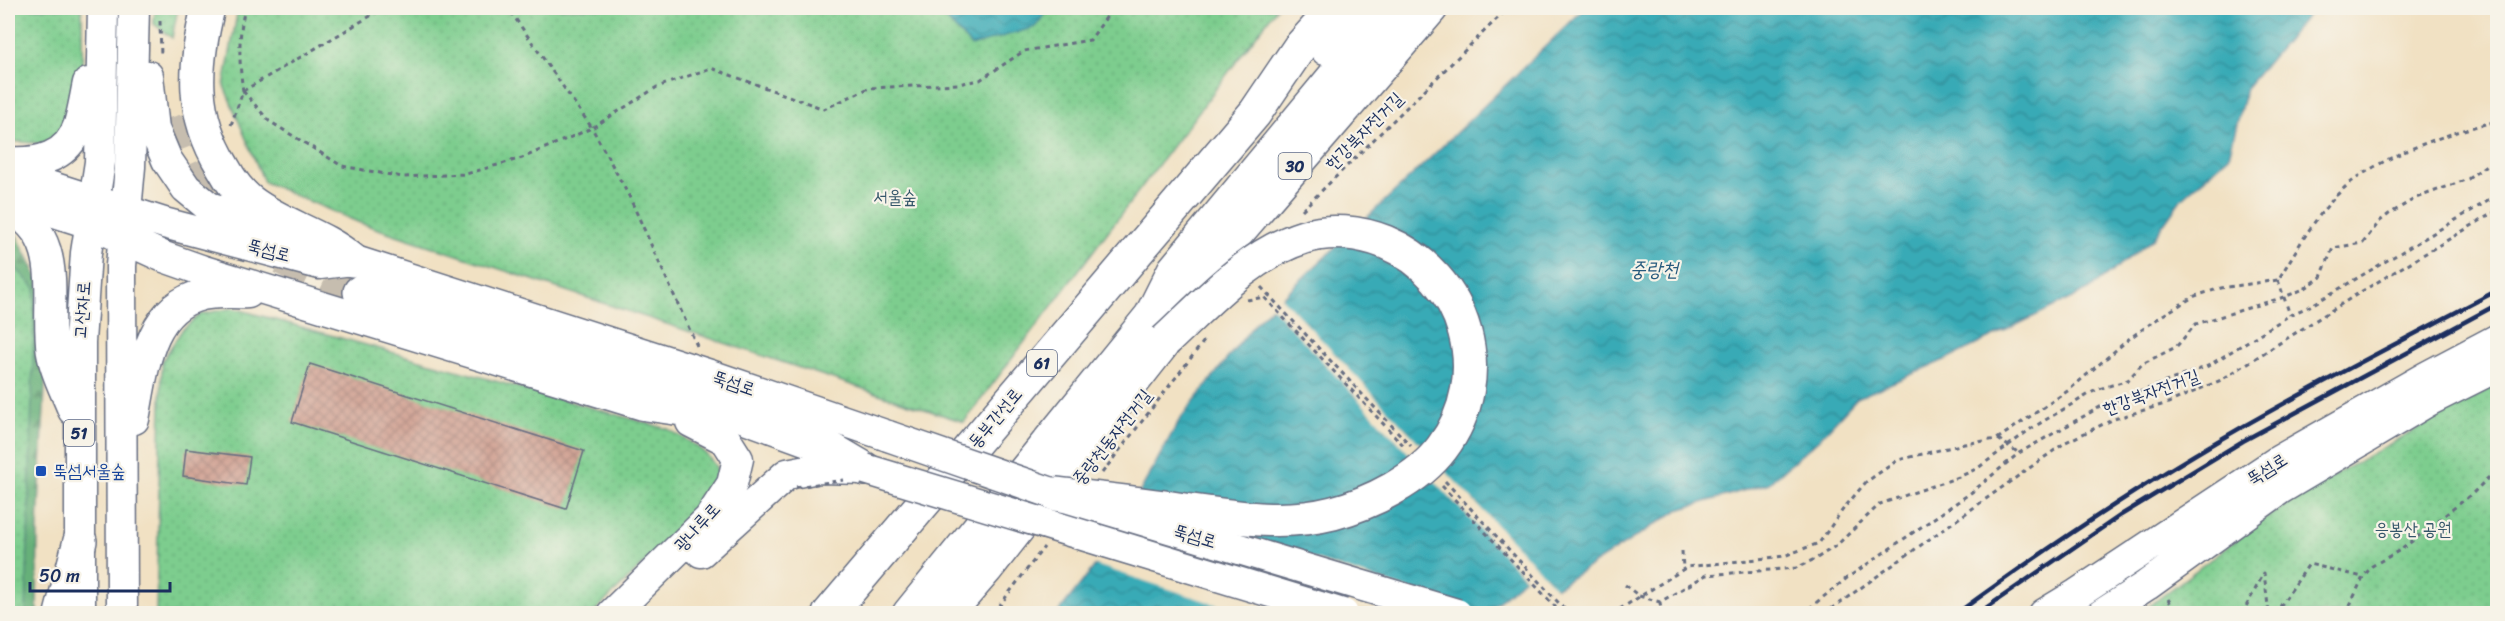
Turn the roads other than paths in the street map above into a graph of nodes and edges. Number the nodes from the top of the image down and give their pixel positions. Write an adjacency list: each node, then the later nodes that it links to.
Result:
1 (192, 8): 10 (highway)
2 (208, 8): 18 (highway)
3 (1335, 8): 9 (highway, 61)
4 (1363, 8): 9 (highway)
5 (1396, 8): 22 (highway)
6 (1431, 8): 22 (highway, 30)
7 (103, 21): 11 (main road); 15 (main road, 고산자로 / 51)
8 (134, 21): 16 (main road, 고산자로); 18 (main road)
9 (1255, 113): 36 (highway, 동부간선로 / 61)
10 (183, 114)
11 (8, 162)
12 (8, 173): 15 (main road, 뚝섬로)
13 (8, 197): 15 (main road, 뚝섬로)
14 (8, 208): 26 (main road)
15 (94, 212): 16 (main road, 뚝섬로); 26 (main road, 고산자로 / 51)
16 (124, 224): 17 (main road, 뚝섬로); 19 (main road, 뚝섬로); 28 (main road, 고산자로)
17 (250, 246): 18 (main road, 뚝섬로); 19 (main road)
18 (344, 254): 29 (main road, 뚝섬로, bridge)
19 (201, 270): 20 (main road, 뚝섬로)
20 (264, 288): 25 (main road, 뚝섬로); 28 (main road)
21 (360, 292): 27 (highway)
22 (1158, 328): 29 (highway, bridge); 37 (highway); 38 (highway)
23 (2498, 339): 41 (main road, 뚝섬로)
24 (2498, 366): 42 (main road, 뚝섬로)
25 (643, 405): 27 (main road, 뚝섬로); 34 (main road, 광나루로)
26 (79, 427): 30 (main road, 고산자로 / 51)
27 (866, 469): 35 (main road, 광나루로); 39 (main road, 뚝섬로, bridge)
28 (122, 477): 33 (main road, 고산자로)
29 (1055, 494): 40 (main road, 뚝섬로, bridge)
30 (80, 541): 31 (highway); 32 (main road, 고산자로 / 51)
31 (61, 614)
32 (80, 614)
33 (122, 614)
34 (612, 614)
35 (638, 614)
36 (829, 614)
37 (909, 614)
38 (947, 614)
39 (1343, 614)
40 (1457, 614)
41 (2044, 614)
42 (2102, 614)

